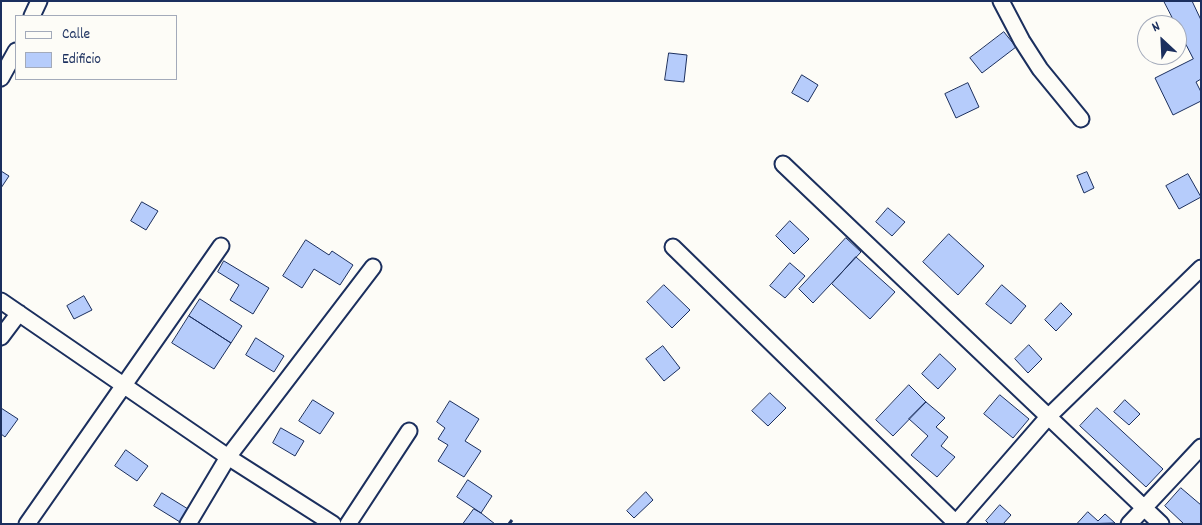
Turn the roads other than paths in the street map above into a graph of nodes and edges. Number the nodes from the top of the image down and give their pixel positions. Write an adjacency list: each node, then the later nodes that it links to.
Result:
1 (39, 1): 3 (street)
2 (1001, 1): 6 (street)
3 (32, 15)
4 (15, 53): 5 (street)
5 (1, 78)
6 (1081, 119)
7 (783, 164): 16 (street)
8 (221, 246): 15 (street)
9 (673, 247): 25 (street)
10 (373, 267): 19 (street)
11 (1201, 268): 16 (street)
12 (1, 301): 13 (street)
13 (19, 313): 14 (street); 15 (street)
14 (1, 337)
15 (123, 384): 19 (street); 21 (street)
16 (1048, 418): 20 (street); 25 (street)
17 (409, 431): 24 (street)
18 (1201, 447): 20 (street)
19 (228, 457): 22 (street); 23 (street)
20 (1144, 507): 26 (street); 27 (street)
21 (27, 524)
22 (188, 524)
23 (333, 524)
24 (348, 524)
25 (956, 524)
26 (1129, 524)
27 (1161, 524)

